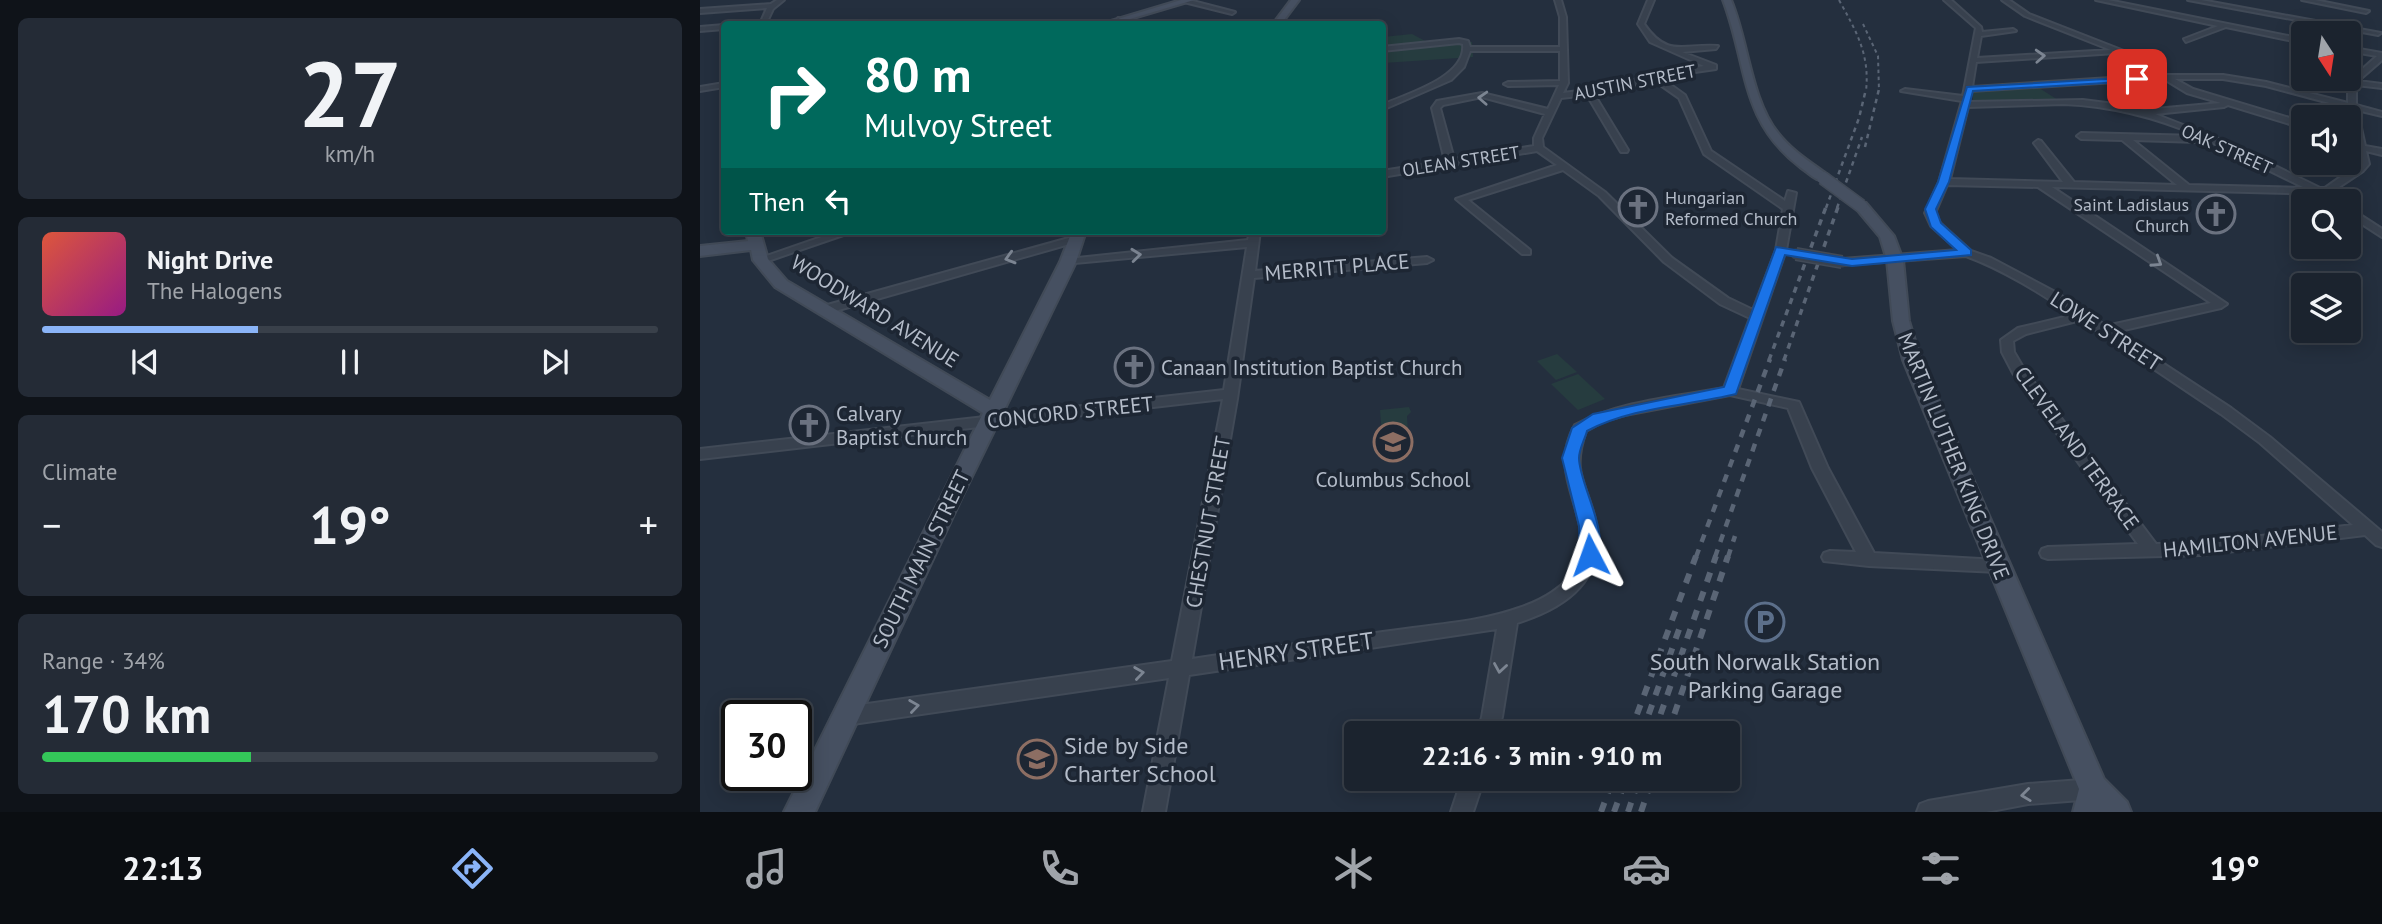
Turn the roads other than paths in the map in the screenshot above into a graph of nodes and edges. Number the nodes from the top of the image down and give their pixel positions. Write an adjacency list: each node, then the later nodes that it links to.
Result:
1 (781, 0): 13 (street)
2 (1295, 0): 21 (main road)
3 (1558, 0): 33 (street)
4 (1651, 0): 34 (street)
5 (1727, 0): 94 (main road, MARTIN LUTHER KING DRIVE, bridge)
6 (1947, 0): 27 (street)
7 (2005, 0): 36 (street)
8 (2099, 0): 22 (street)
9 (2191, 0): 25 (street)
10 (2305, 0): 15 (street)
11 (2355, 0): 15 (street)
12 (1188, 1): 16 (street); 17 (main road)
13 (771, 6): 14 (street); 18 (street)
14 (700, 11)
15 (2366, 11): 25 (street)
16 (1231, 12)
17 (1118, 20): 19 (main road); 20 (street)
18 (765, 21)
19 (1115, 21)
20 (1122, 21)
21 (1279, 21)
22 (2225, 26): 28 (street); 29 (street)
23 (721, 27): 24 (street)
24 (700, 29)
25 (2379, 31): 37 (street)
26 (2013, 32): 27 (street)
27 (1979, 34): 38 (street)
28 (2291, 39)
29 (2186, 40)
30 (1716, 47): 34 (street)
31 (1386, 49): 32 (street)
32 (1467, 49): 33 (street); 55 (street)
33 (1564, 49): 42 (street)
34 (1671, 51): 40 (street, AUSTIN STREET)
35 (2361, 51): 37 (street)
36 (2122, 52): 38 (street, one-way to 36); 41 (street)
37 (2382, 54): 39 (street)
38 (1972, 60): 48 (street)
39 (2361, 74)
40 (1653, 76): 50 (street, AUSTIN STREET); 82 (street)
41 (2165, 77): 48 (street); 53 (street); 54 (street)
42 (1564, 83): 44 (street); 51 (street)
43 (2361, 83): 46 (street)
44 (1508, 85)
45 (721, 86): 47 (street)
46 (2382, 86)
47 (700, 89)
48 (1970, 89): 52 (street)
49 (1905, 91): 52 (street, OAK STREET)
50 (1590, 93): 51 (street, AUSTIN STREET); 67 (street)
51 (1558, 96): 57 (street)
52 (1966, 102): 58 (street, OAK STREET); 74 (street)
53 (2233, 104): 58 (street); 60 (street)
54 (2347, 105)
55 (1386, 106)
56 (2361, 109): 59 (street)
57 (1549, 112): 66 (street); 69 (street, one-way to 69)
58 (2141, 113): 63 (street, OAK STREET)
59 (2382, 114)
60 (2291, 121)
61 (2081, 136): 62 (street)
62 (2125, 138): 63 (street); 77 (street)
63 (2206, 139): 78 (street, OAK STREET)
64 (2038, 143): 76 (street)
65 (2361, 145): 68 (street); 71 (street)
66 (1539, 148): 69 (street, OLEAN STREET); 70 (street)
67 (1625, 150)
68 (2382, 152)
69 (1450, 163): 72 (street, OLEAN STREET)
70 (1561, 167): 91 (street); 99 (street)
71 (2361, 168)
72 (1386, 173)
73 (2350, 175): 79 (street)
74 (1944, 182): 75 (street); 92 (street)
75 (2039, 183): 76 (street); 100 (street, one-way to 100)
76 (2070, 184): 77 (street)
77 (2187, 188): 80 (street)
78 (2318, 189)
79 (2326, 189)
80 (2291, 190)
81 (1791, 193): 82 (street)
82 (1787, 207): 89 (street)
83 (2361, 219): 84 (street)
84 (2382, 234)
85 (823, 235): 88 (street)
86 (1078, 235): 95 (main road, SOUTH MAIN STREET); 97 (street, one-way to 97)
87 (1253, 237): 95 (street, one-way to 87); 96 (street, CHESTNUT STREET)
88 (756, 245): 90 (main road); 97 (main road, WOODWARD AVENUE)
89 (1781, 250): 94 (street, LOWE STREET, bridge); 99 (street)
90 (700, 251)
91 (1526, 252)
92 (1967, 253): 94 (street, LOWE STREET); 98 (street, LOWE STREET)
93 (1427, 260): 96 (street, MERRITT PLACE)
94 (1895, 260): 111 (main road, MARTIN LUTHER KING DRIVE)
95 (1068, 262): 103 (main road, SOUTH MAIN STREET)
96 (1247, 275): 102 (street, CHESTNUT STREET)
97 (824, 310): 103 (main road, WOODWARD AVENUE)
98 (2084, 316): 100 (street, LOWE STREET); 107 (street, CLEVELAND TERRACE)
99 (1757, 317): 101 (street)
100 (2105, 330): 105 (street, LOWE STREET)
101 (1730, 391): 110 (street); 112 (street, HENRY STREET)
102 (1230, 394): 103 (street, CONCORD STREET); 113 (street, CHESTNUT STREET)
103 (991, 416): 104 (street, CONCORD STREET); 114 (main road, SOUTH MAIN STREET)
104 (700, 454)
105 (2368, 529): 106 (street, LOWE STREET); 107 (street, HAMILTON AVENUE)
106 (2382, 541)
107 (2152, 551): 108 (street, HAMILTON AVENUE)
108 (2048, 553)
109 (1830, 557): 110 (street)
110 (1869, 560): 111 (street)
111 (1998, 566): 117 (main road, MARTIN LUTHER KING DRIVE)
112 (1508, 620): 113 (street, HENRY STREET); 115 (street, one-way to 115)
113 (1183, 666): 114 (street, HENRY STREET, one-way to 113); 119 (street, CHESTNUT STREET)
114 (846, 716): 118 (main road, SOUTH MAIN STREET)
115 (1491, 721)
116 (1469, 791): 120 (street)
117 (2091, 801): 121 (street, one-way to 121); 122 (main road, MARTIN LUTHER KING DRIVE)
118 (799, 812)
119 (1154, 812)
120 (1462, 812)
121 (1928, 812)
122 (2116, 812)

